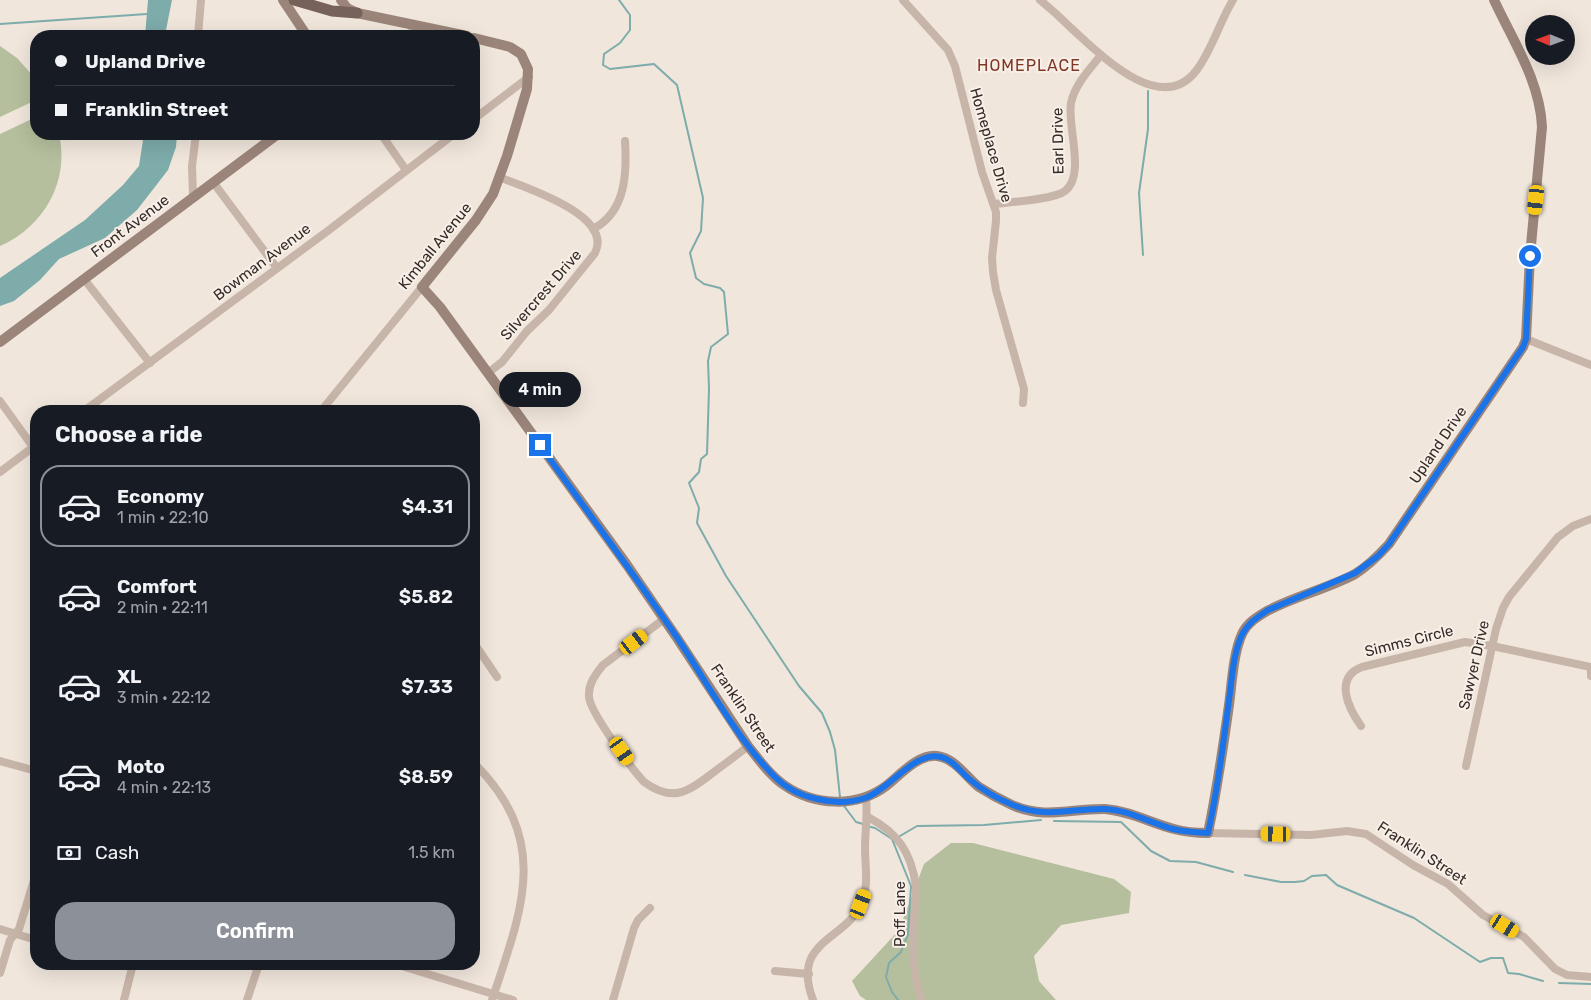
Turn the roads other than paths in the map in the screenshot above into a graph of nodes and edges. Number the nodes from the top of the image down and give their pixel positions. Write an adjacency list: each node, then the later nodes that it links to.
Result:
1 (201, 0): 11 (street)
2 (283, 0): 12 (street)
3 (294, 0): 9 (main road)
4 (341, 0): 9 (street)
5 (903, 0): 28 (street, Homeplace Drive)
6 (1040, 0): 16 (street)
7 (1233, 0): 16 (street)
8 (1494, 0): 35 (street, Upland Drive)
9 (357, 13): 10 (street)
10 (418, 26): 13 (street); 14 (street)
11 (198, 30)
12 (303, 30)
13 (414, 30)
14 (438, 30)
15 (480, 40): 17 (street)
16 (1101, 55): 28 (street, Earl Drive)
17 (529, 77): 18 (street); 25 (street, Kimball Avenue)
18 (480, 115)
19 (195, 140): 27 (street)
20 (270, 140): 26 (street, Front Avenue)
21 (385, 140): 24 (street)
22 (446, 140): 24 (street, Bowman Avenue)
23 (626, 141): 29 (street)
24 (406, 170): 30 (street, Bowman Avenue)
25 (499, 177): 29 (street); 32 (street, Kimball Avenue)
26 (213, 182): 27 (street, Front Avenue); 30 (street)
27 (193, 198): 31 (street, Front Avenue)
28 (994, 204): 41 (street, Homeplace Drive)
29 (593, 228): 39 (street, Silvercrest Drive)
30 (277, 268): 37 (street, Bowman Avenue)
31 (84, 280): 33 (street, Front Avenue); 37 (street)
32 (422, 287): 39 (street, Franklin Street); 43 (street, Kimball Avenue)
33 (14, 332): 34 (street); 36 (street, Front Avenue)
34 (0, 334)
35 (1526, 339): 38 (street); 62 (street, Upland Drive)
36 (0, 342)
37 (150, 363): 42 (street, Bowman Avenue)
38 (1591, 365)
39 (488, 374): 48 (street, Franklin Street)
40 (0, 401): 44 (street)
41 (1023, 402)
42 (92, 405)
43 (326, 405)
44 (30, 440)
45 (30, 450): 46 (street)
46 (0, 472)
47 (1591, 519): 49 (street, Sawyer Drive)
48 (664, 619): 55 (street, Franklin Street); 55 (street)
49 (1492, 646): 51 (street, Simms Circle); 54 (street, Simms Circle); 57 (street, Sawyer Drive)
50 (480, 652): 53 (street)
51 (1591, 668): 52 (street)
52 (1591, 676)
53 (497, 677)
54 (1361, 726)
55 (748, 746): 60 (street, Franklin Street)
56 (0, 761): 58 (street)
57 (1466, 766)
58 (30, 769)
59 (480, 770): 75 (street)
60 (866, 798): 61 (street); 62 (street, Franklin Street)
61 (868, 819): 73 (street); 81 (street, Poff Lane)
62 (1208, 833): 74 (street, Franklin Street)
63 (30, 893): 66 (street)
64 (650, 908): 79 (street)
65 (0, 930): 66 (street)
66 (15, 934): 67 (street); 72 (street)
67 (30, 938)
68 (132, 970): 76 (street)
69 (257, 970): 77 (street)
70 (413, 970): 75 (street)
71 (775, 972): 73 (street)
72 (0, 973)
73 (809, 974): 80 (street)
74 (1591, 977)
75 (493, 997): 78 (street)
76 (124, 1000)
77 (247, 1000)
78 (513, 1000)
79 (613, 1000)
80 (813, 1000)
81 (922, 1000)

